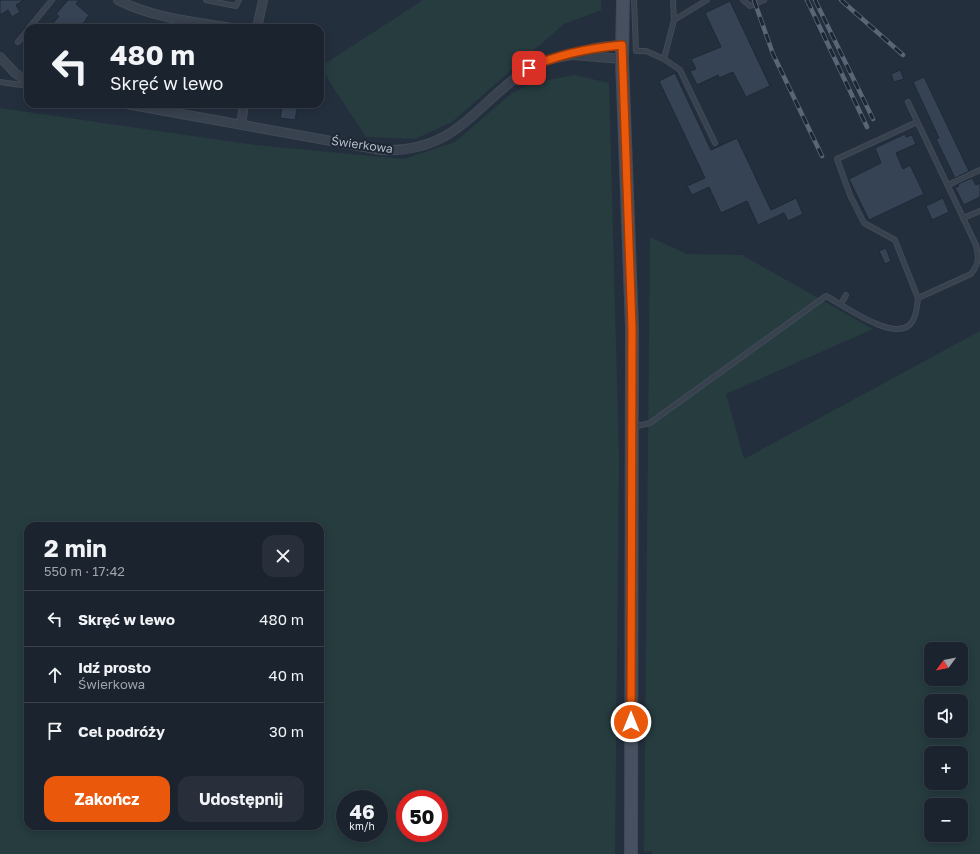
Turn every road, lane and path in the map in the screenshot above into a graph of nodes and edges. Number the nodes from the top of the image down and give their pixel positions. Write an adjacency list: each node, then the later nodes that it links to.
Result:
1 (52, 0): 13 (lane)
2 (118, 0): 14 (street)
3 (206, 0): 4 (lane)
4 (239, 0)
5 (263, 0): 15 (street)
6 (623, 0): 18 (main road)
7 (634, 0): 22 (lane)
8 (673, 0): 12 (lane)
9 (707, 0): 12 (lane)
10 (743, 0): 11 (lane)
11 (764, 0)
12 (674, 20): 22 (lane)
13 (33, 24)
14 (208, 24)
15 (258, 24)
16 (24, 35): 17 (lane)
17 (18, 42)
18 (622, 45): 19 (street); 21 (main road)
19 (571, 55): 21 (street); 30 (street, Świerkowa)
20 (0, 57): 23 (street)
21 (622, 59): 39 (main road)
22 (664, 59): 31 (lane)
23 (24, 79)
24 (0, 82): 25 (lane)
25 (24, 85)
26 (908, 102): 29 (lane)
27 (149, 108): 30 (street, Świerkowa)
28 (243, 108): 30 (street)
29 (917, 122): 33 (lane); 37 (lane)
30 (241, 124)
31 (715, 143)
32 (980, 170): 33 (lane)
33 (948, 185): 35 (lane)
34 (980, 211): 35 (lane)
35 (963, 218): 37 (lane)
36 (846, 296): 38 (lane)
37 (918, 298): 38 (lane)
38 (841, 304): 39 (lane)
39 (632, 427): 40 (main road)
40 (631, 854)

